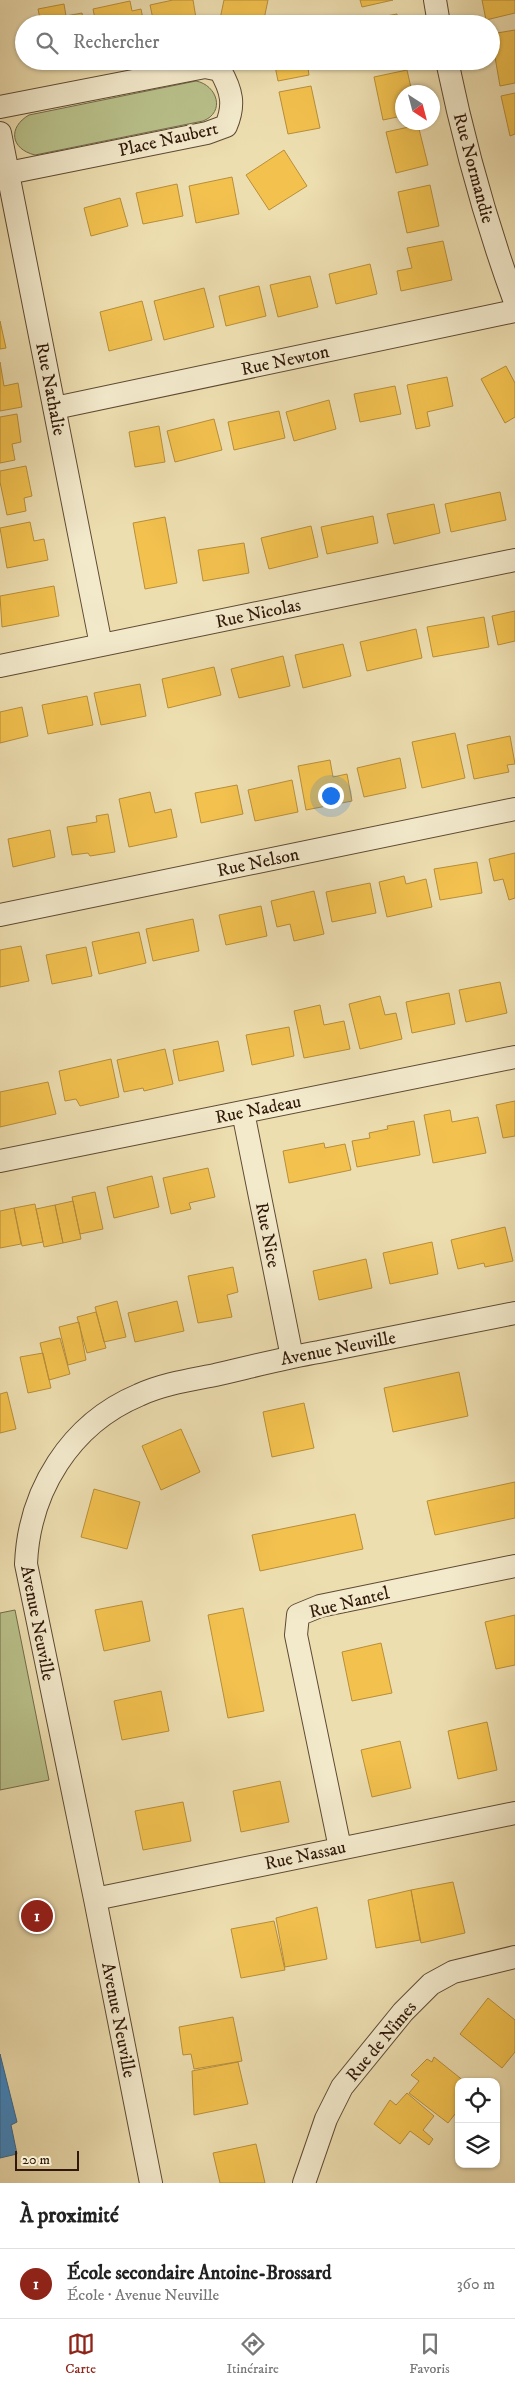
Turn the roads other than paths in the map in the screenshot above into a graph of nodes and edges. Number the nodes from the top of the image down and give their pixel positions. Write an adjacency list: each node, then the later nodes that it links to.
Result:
1 (434, 0): 2 (street)
2 (437, 15)
3 (190, 70): 6 (street, Place Naubert)
4 (220, 70): 8 (street, Place Naubert)
5 (449, 70): 9 (street, Rue Normandie)
6 (0, 108)
7 (0, 133): 8 (street, Rue Nathalie)
8 (8, 173): 11 (street, Rue Nathalie)
9 (515, 302)
10 (515, 311): 11 (street, Rue Newton)
11 (55, 408): 13 (street, Rue Nathalie)
12 (515, 560): 13 (street, Rue Nicolas)
13 (101, 646): 14 (street, Rue Nicolas)
14 (0, 666)
15 (515, 809): 16 (street, Rue Nelson)
16 (0, 914)
17 (515, 1057): 18 (street, Rue Nadeau)
18 (243, 1112): 19 (street, Rue Nadeau); 21 (street, Rue Nice)
19 (0, 1161)
20 (515, 1313): 21 (street, Avenue Neuville)
21 (292, 1357): 25 (street, Avenue Neuville)
22 (515, 1566): 24 (street, Rue Nantel)
23 (515, 1813): 24 (street, Rue Nassau)
24 (340, 1848): 25 (street, Rue Nassau)
25 (95, 1899): 27 (street, Avenue Neuville)
26 (515, 1957): 28 (street, Rue de Nîmes)
27 (151, 2183)
28 (304, 2183)

